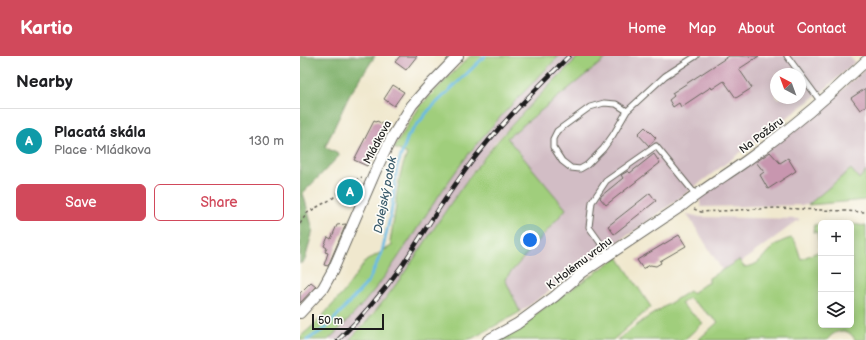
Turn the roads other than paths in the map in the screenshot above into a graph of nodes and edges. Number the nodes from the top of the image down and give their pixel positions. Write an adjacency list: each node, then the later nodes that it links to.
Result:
1 (458, 56): 10 (street, Mládkova)
2 (696, 56): 6 (lane)
3 (787, 56): 5 (lane)
4 (866, 61): 5 (street, Na Požáru)
5 (821, 102): 7 (street, Na Požáru)
6 (627, 110): 6 (lane)
7 (696, 194): 8 (street, Na Požáru); 9 (lane)
8 (683, 205): 9 (street, K Holému vrchu)
9 (609, 255): 11 (street, K Holému vrchu)
10 (300, 313)
11 (488, 340)

